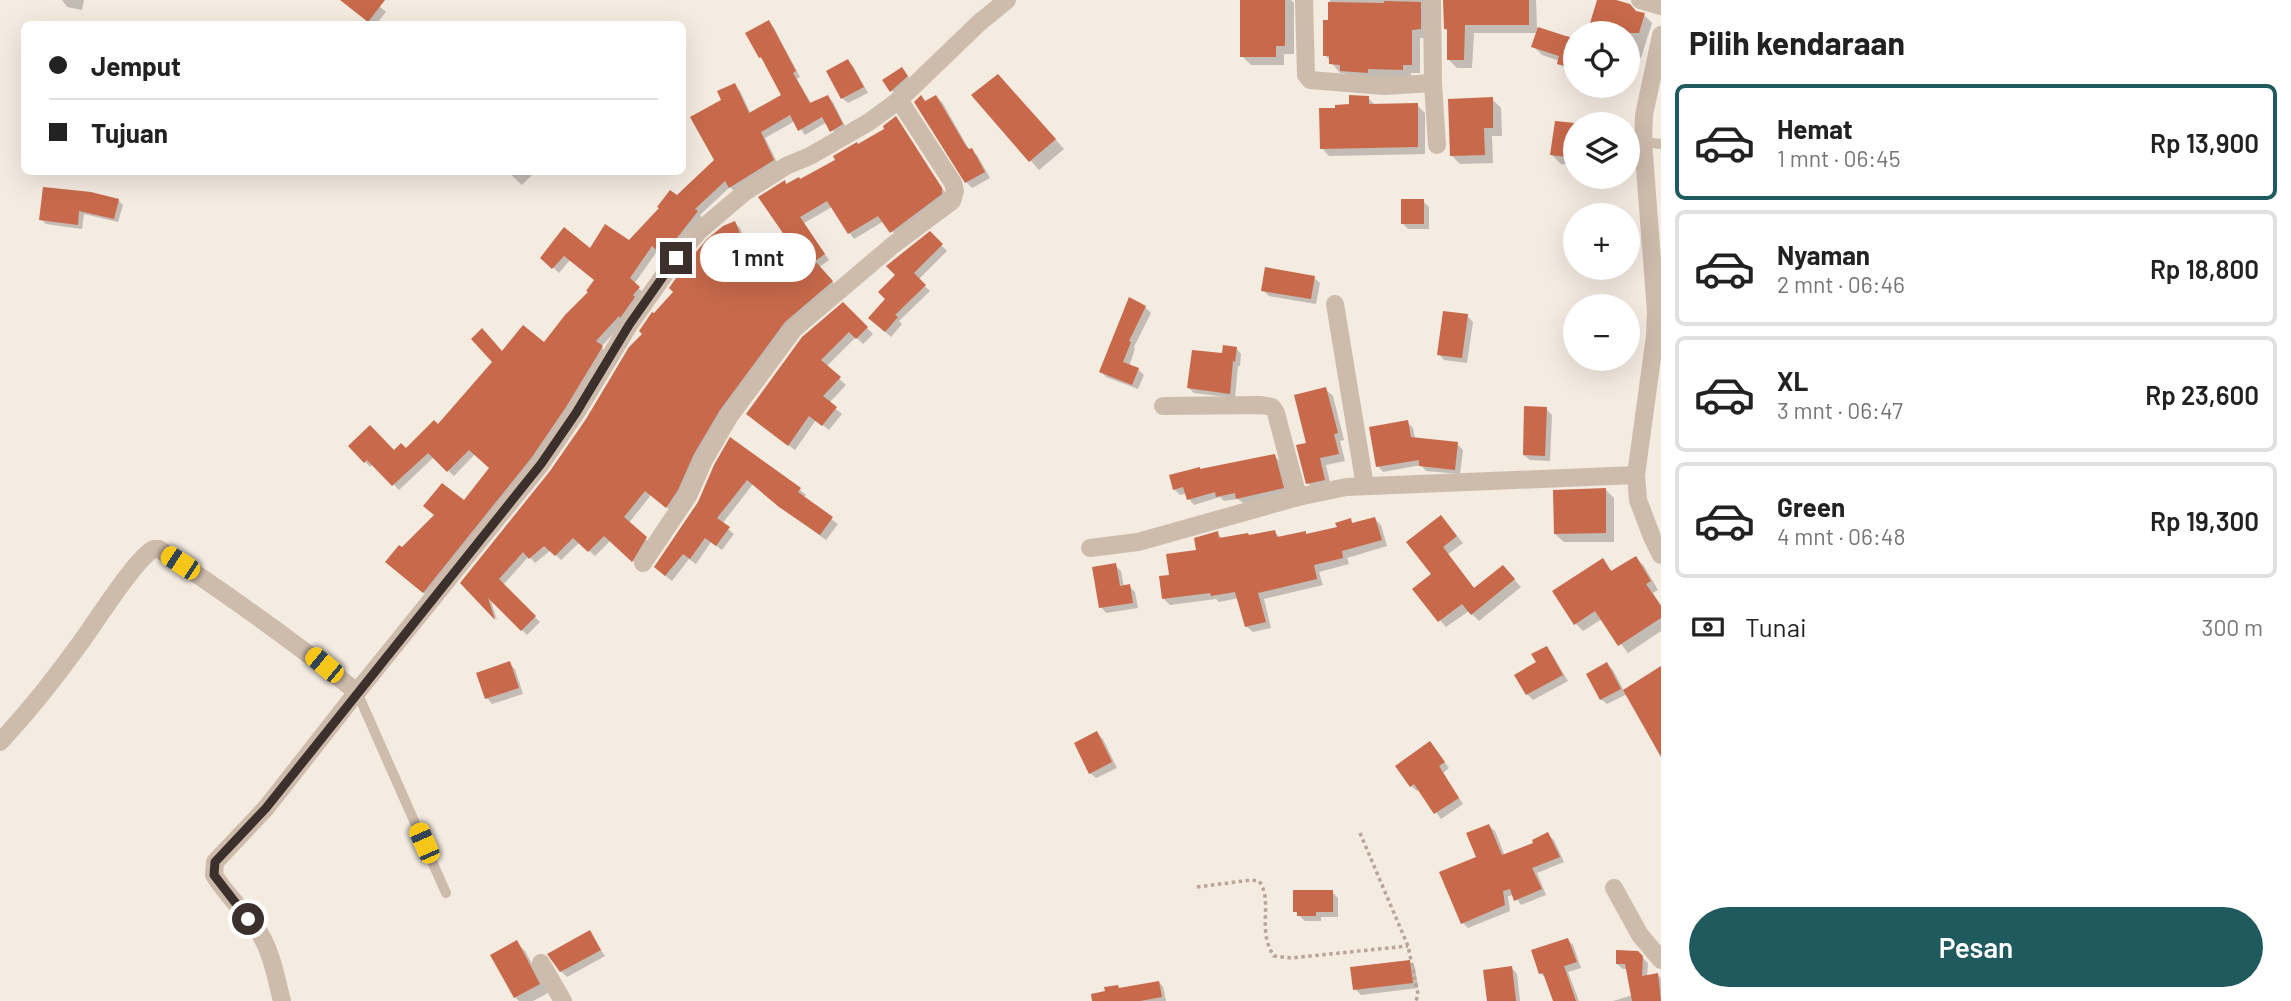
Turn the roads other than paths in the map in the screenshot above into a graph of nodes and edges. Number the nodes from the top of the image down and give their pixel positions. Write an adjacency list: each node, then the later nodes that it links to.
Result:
1 (1007, 0): 8 (street)
2 (1304, 0): 7 (street)
3 (1432, 0): 7 (street)
4 (1640, 0): 5 (street)
5 (1661, 6)
6 (1661, 35): 9 (street)
7 (1433, 83): 10 (street)
8 (899, 100): 18 (street); 19 (street)
9 (1652, 143): 13 (street)
10 (1437, 145)
11 (1335, 304): 14 (street)
12 (1163, 406): 15 (street)
13 (1636, 475): 14 (street); 17 (street)
14 (1365, 486): 15 (street)
15 (1298, 497): 16 (street)
16 (1090, 548)
17 (1661, 555)
18 (643, 563)
19 (357, 692): 20 (street); 22 (lane); 25 (street)
20 (0, 742)
21 (1614, 888): 23 (street)
22 (446, 893)
23 (1661, 960)
24 (541, 962): 26 (street)
25 (282, 1001)
26 (563, 1001)

